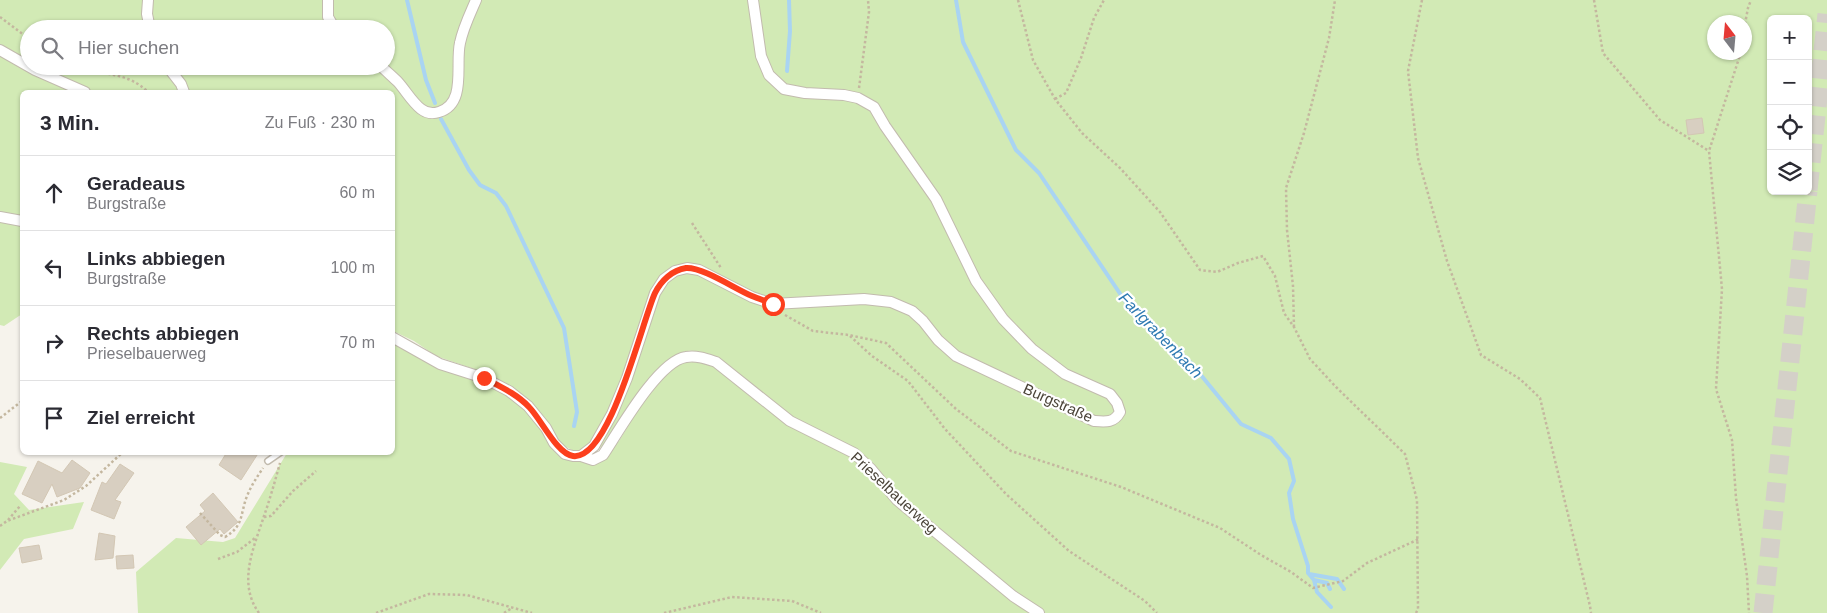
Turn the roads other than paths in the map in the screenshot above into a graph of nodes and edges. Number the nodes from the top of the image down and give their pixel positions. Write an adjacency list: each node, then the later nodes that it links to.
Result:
1 (148, 0): 5 (street)
2 (328, 0): 6 (street)
3 (476, 0): 11 (street)
4 (753, 0): 18 (street, Burgstraße)
5 (148, 20)
6 (330, 20)
7 (0, 50): 8 (street)
8 (20, 61)
9 (46, 75): 12 (street)
10 (173, 75): 13 (street)
11 (391, 75)
12 (80, 90)
13 (183, 90)
14 (0, 217): 15 (street)
15 (20, 221)
16 (395, 339): 18 (street, Prieselbauerweg)
17 (277, 455): 19 (lane)
18 (581, 456): 20 (street, Prieselbauerweg)
19 (268, 461)
20 (1039, 613)

